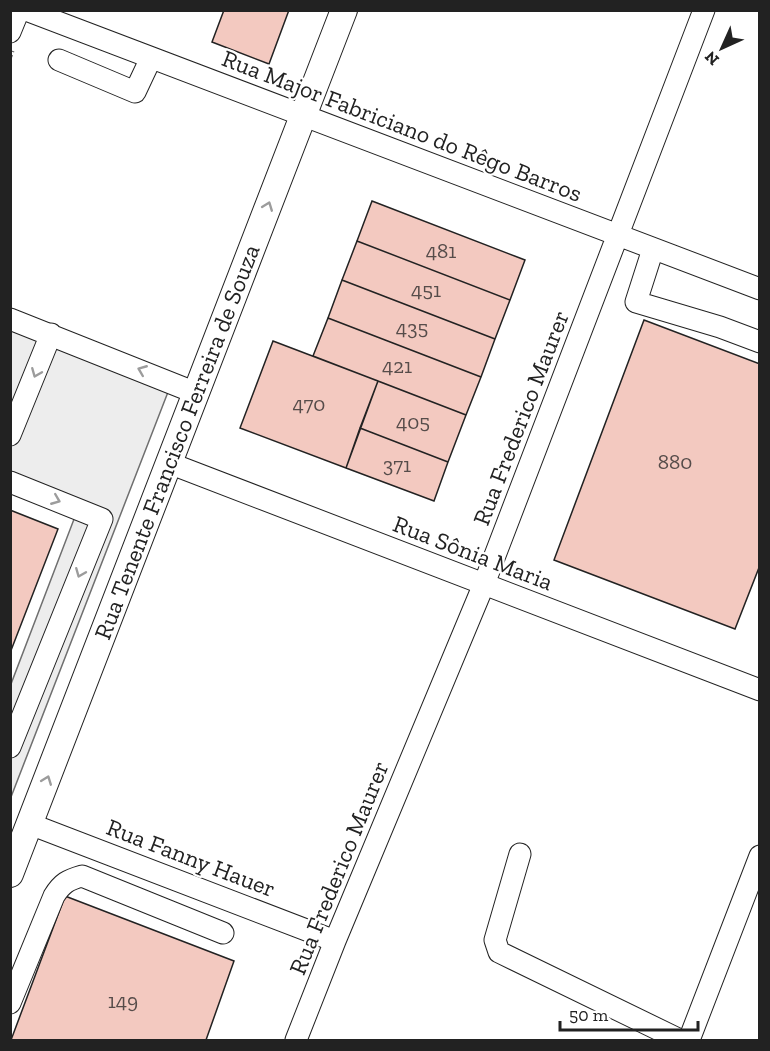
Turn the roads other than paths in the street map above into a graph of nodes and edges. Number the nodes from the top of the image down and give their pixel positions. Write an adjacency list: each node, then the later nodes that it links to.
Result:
1 (19, 10): 5 (street)
2 (26, 10): 6 (street, Rua Major Fabriciano do Rêgo Barros)
3 (344, 10): 8 (main road, Rua Tenente Francisco Ferreira de Souza)
4 (704, 10): 9 (street, Rua Frederico Maurer)
5 (10, 32)
6 (151, 58): 7 (street); 8 (street, Rua Major Fabriciano do Rêgo Barros)
7 (59, 60)
8 (303, 116): 9 (street, Rua Major Fabriciano do Rêgo Barros); 15 (main road, Rua Tenente Francisco Ferreira de Souza, one-way to 8)
9 (618, 235): 10 (street, Rua Major Fabriciano do Rêgo Barros); 19 (street, Rua Frederico Maurer)
10 (653, 249): 11 (street, Rua Major Fabriciano do Rêgo Barros); 14 (street)
11 (759, 289)
12 (10, 319): 13 (street)
13 (51, 334): 15 (street, one-way to 13); 16 (street, one-way to 16)
14 (759, 342)
15 (196, 393): 17 (main road, Rua Tenente Francisco Ferreira de Souza)
16 (10, 435)
17 (169, 463): 19 (street, Rua Sônia Maria); 22 (main road, Rua Tenente Francisco Ferreira de Souza, one-way to 17)
18 (10, 482): 21 (street, one-way to 21)
19 (484, 584): 20 (street, Rua Sônia Maria); 27 (street, Rua Frederico Maurer)
20 (759, 690)
21 (10, 747)
22 (30, 824): 25 (main road, Rua Tenente Francisco Ferreira de Souza); 27 (street, Rua Fanny Hauer)
23 (520, 854): 30 (street)
24 (759, 856): 31 (street)
25 (10, 874)
26 (223, 933): 28 (street)
27 (335, 941): 29 (street, Rua Frederico Maurer)
28 (10, 1003)
29 (296, 1041)
30 (680, 1041)
31 (689, 1041)

